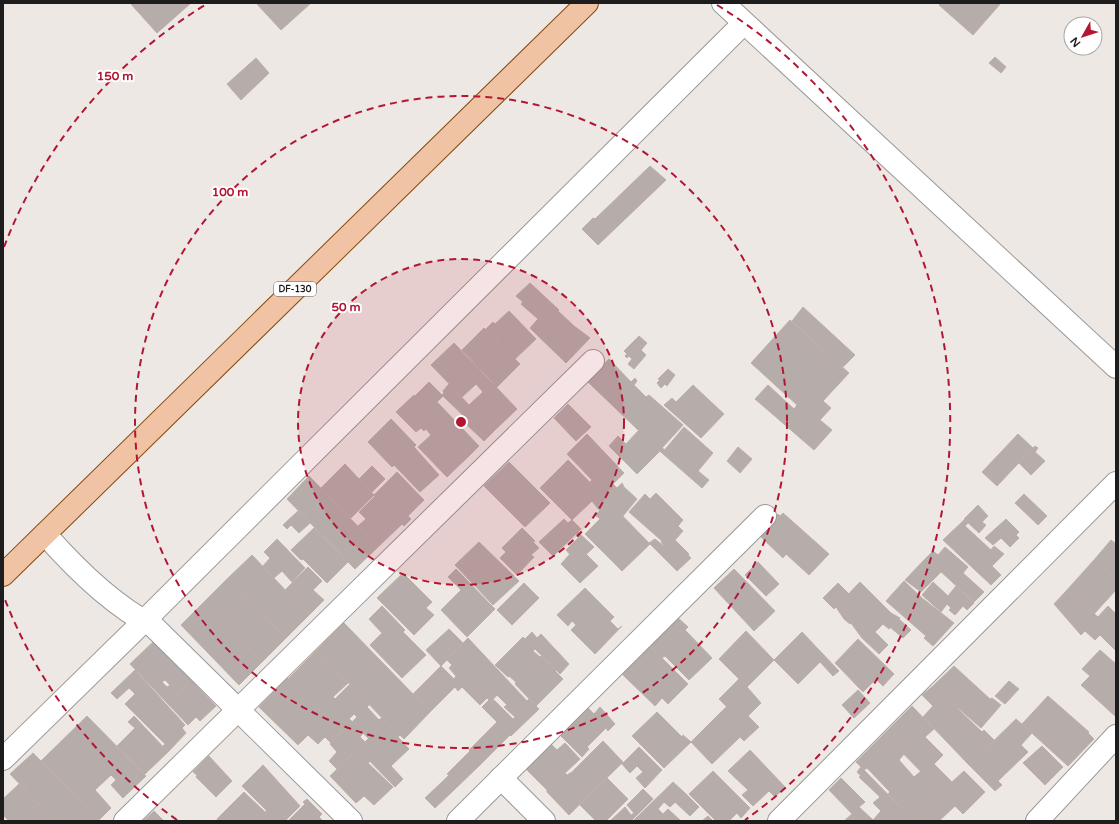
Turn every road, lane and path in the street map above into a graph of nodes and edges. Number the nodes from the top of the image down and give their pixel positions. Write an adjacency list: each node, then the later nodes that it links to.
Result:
1 (587, 3): 8 (main road, DF-130)
2 (723, 3): 3 (street)
3 (744, 23): 5 (street); 10 (street)
4 (593, 361): 11 (street)
5 (1116, 367)
6 (1116, 483): 19 (street)
7 (765, 516): 14 (street)
8 (45, 534): 9 (main road, DF-130); 10 (street)
9 (3, 575)
10 (144, 621): 11 (street); 13 (street)
11 (239, 709): 15 (street); 16 (street)
12 (1116, 736): 20 (street)
13 (3, 758)
14 (501, 778): 17 (street); 18 (street)
15 (125, 821)
16 (351, 821)
17 (458, 821)
18 (544, 821)
19 (779, 821)
20 (1037, 821)

